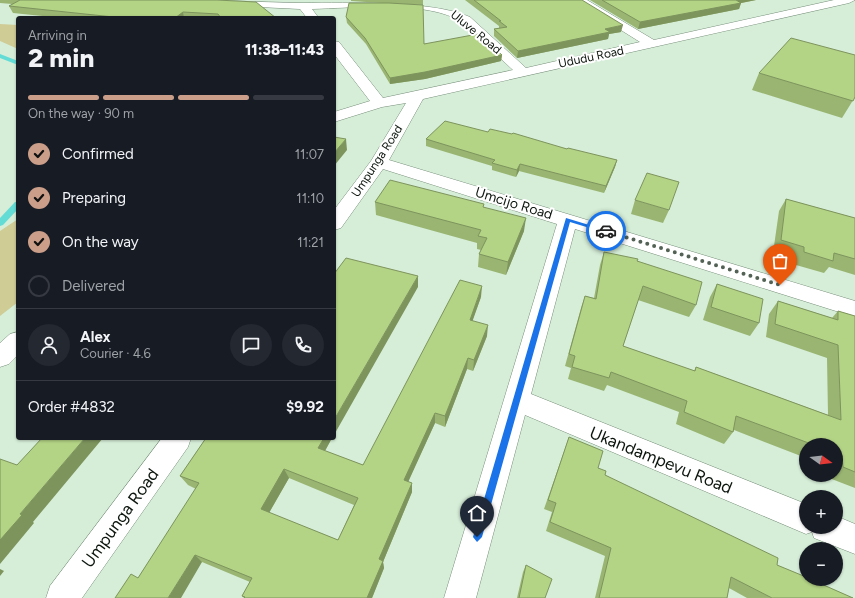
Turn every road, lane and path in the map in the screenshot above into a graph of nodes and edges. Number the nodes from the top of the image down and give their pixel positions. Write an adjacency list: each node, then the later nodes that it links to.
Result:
1 (174, 0): 4 (street, Uluve Road)
2 (579, 0): 6 (street)
3 (849, 0): 6 (street, Ududu Road)
4 (303, 6): 5 (street); 8 (street, Uluve Road)
5 (311, 16)
6 (652, 44): 8 (street, Ududu Road)
7 (336, 48): 10 (street)
8 (523, 72): 9 (street, Ududu Road)
9 (417, 96): 10 (street, Ududu Road); 12 (street, Umpunga Road)
10 (379, 103): 11 (street, Ududu Road)
11 (336, 116)
12 (379, 162): 13 (street, Umcijo Road); 14 (street, Umpunga Road)
13 (568, 219): 15 (street, Umcijo Road); 18 (street)
14 (336, 221)
15 (855, 309)
16 (16, 343): 17 (street)
17 (0, 357)
18 (517, 400): 20 (street, Ukandampevu Road); 24 (street)
19 (177, 440): 23 (street, Umpunga Road)
20 (799, 516)
21 (842, 534): 22 (street)
22 (855, 539)
23 (62, 598)
24 (460, 598)

